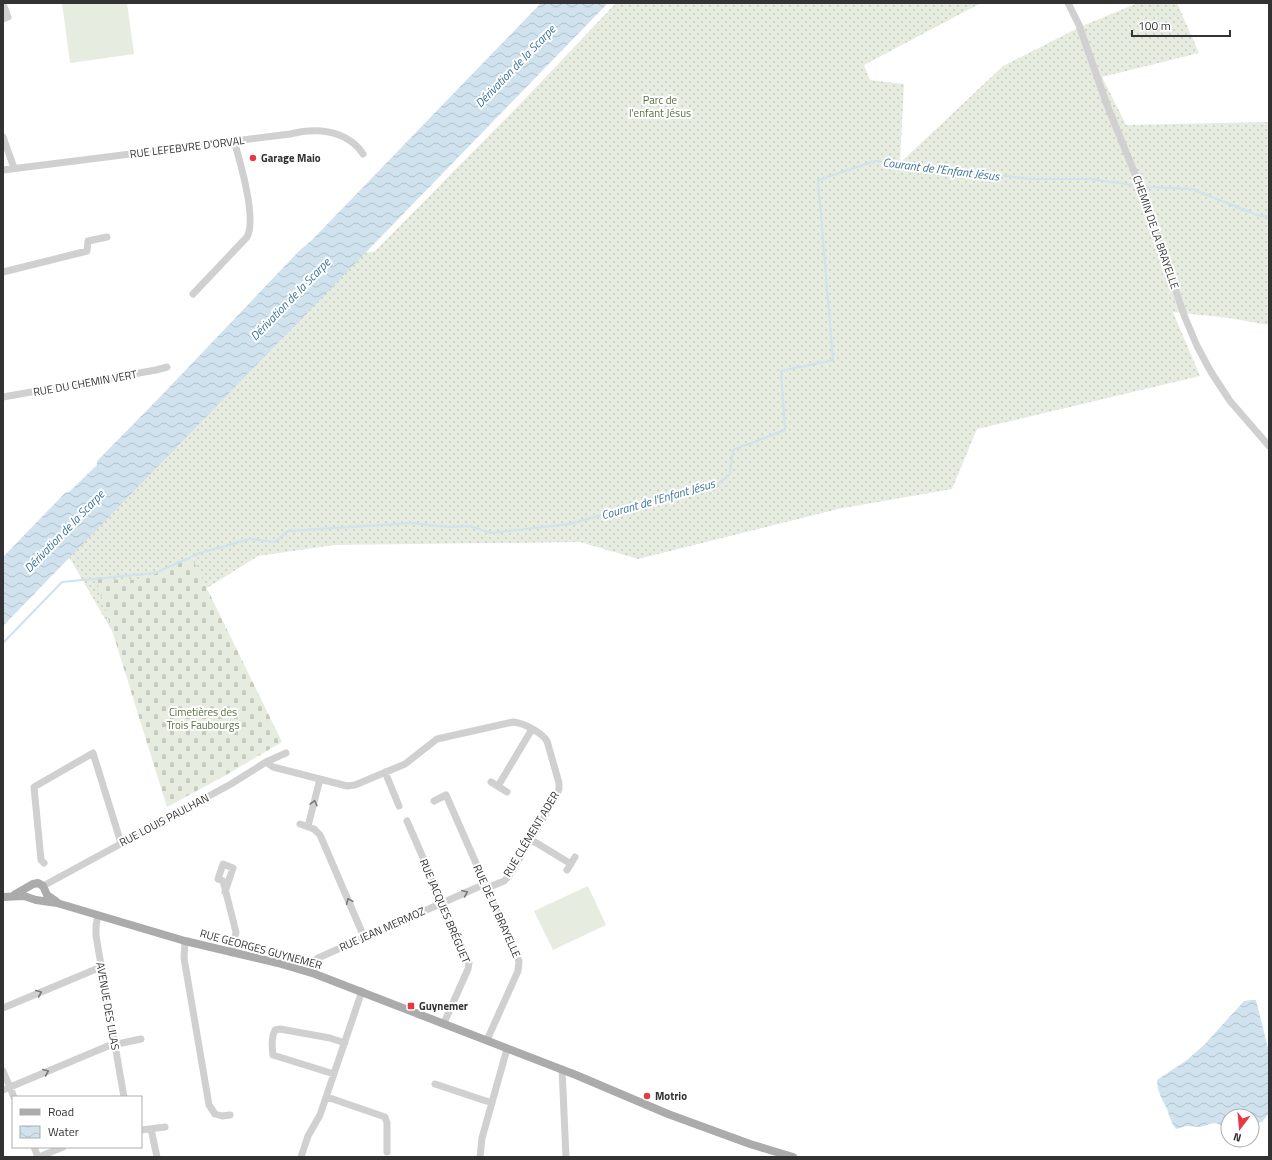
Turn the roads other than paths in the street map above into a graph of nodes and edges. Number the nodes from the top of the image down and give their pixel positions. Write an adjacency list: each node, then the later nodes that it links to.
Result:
1 (1068, 3): 14 (street, CHEMIN DE LA BRAYELLE)
2 (3, 4): 3 (street)
3 (3, 19)
4 (3, 137): 7 (street)
5 (234, 141): 6 (street, RUE LEFEBVRE D'ORVAL); 7 (street, RUE LEFEBVRE D'ORVAL); 11 (street)
6 (363, 154)
7 (14, 168): 8 (street, RUE LEFEBVRE D'ORVAL)
8 (3, 170)
9 (107, 236): 10 (street)
10 (3, 272)
11 (193, 294)
12 (167, 367): 13 (street, RUE DU CHEMIN VERT)
13 (3, 397)
14 (1269, 446)
15 (532, 729): 18 (street, RUE CLÉMENT ADER); 21 (street); 28 (street, RUE CLÉMENT ADER)
16 (286, 753): 17 (street, RUE LOUIS PAULHAN)
17 (266, 762): 19 (street, RUE CLÉMENT ADER); 29 (street, RUE LOUIS PAULHAN)
18 (385, 772): 19 (street, RUE CLÉMENT ADER); 24 (street)
19 (320, 779): 27 (street, one-way to 19)
20 (491, 782): 21 (street)
21 (498, 786): 22 (street)
22 (507, 792)
23 (434, 800): 33 (street, RUE DE LA BRAYELLE)
24 (399, 806)
25 (406, 821): 39 (street, RUE JACQUES BRÉGUET)
26 (300, 824): 27 (street)
27 (308, 826): 41 (street, one-way to 27)
28 (530, 839): 30 (street); 33 (street, RUE CLÉMENT ADER)
29 (121, 843): 31 (street); 34 (street, RUE LOUIS PAULHAN)
30 (575, 857)
31 (44, 863)
32 (30, 886): 34 (main road); 36 (main road, RUE GEORGES GUYNEMER); 37 (main road)
33 (486, 886): 39 (street, RUE JEAN MERMOZ, one-way to 33); 50 (street, RUE DE LA BRAYELLE)
34 (44, 888): 37 (main road); 38 (main road, RUE GEORGES GUYNEMER)
35 (225, 892): 43 (street)
36 (3, 897): 37 (main road, RUE GEORGES GUYNEMER)
37 (35, 899): 38 (main road, RUE GEORGES GUYNEMER)
38 (57, 903): 40 (main road, RUE GEORGES GUYNEMER)
39 (443, 903): 41 (street, RUE JEAN MERMOZ); 48 (street, RUE JACQUES BRÉGUET)
40 (98, 915): 42 (main road, RUE GEORGES GUYNEMER); 44 (street, AVENUE DES LILAS)
41 (364, 937): 45 (street, RUE JEAN MERMOZ)
42 (185, 941): 43 (main road, RUE GEORGES GUYNEMER); 62 (street)
43 (232, 953): 45 (main road, RUE GEORGES GUYNEMER)
44 (101, 967): 47 (street, one-way to 44); 52 (street, AVENUE DES LILAS)
45 (307, 971): 46 (main road, RUE GEORGES GUYNEMER)
46 (362, 991): 48 (main road, RUE GEORGES GUYNEMER); 51 (street)
47 (3, 1008)
48 (444, 1023): 50 (main road, RUE GEORGES GUYNEMER)
49 (141, 1039): 52 (street)
50 (487, 1040): 53 (main road, RUE GEORGES GUYNEMER)
51 (345, 1043): 56 (street); 56 (street)
52 (115, 1044): 58 (street, one-way to 52); 59 (street, AVENUE DES LILAS)
53 (508, 1049): 54 (main road, RUE GEORGES GUYNEMER); 61 (street)
54 (562, 1070): 72 (street); 73 (main road, RUE GEORGES GUYNEMER)
55 (3, 1071): 58 (street)
56 (334, 1074): 60 (street)
57 (435, 1084): 61 (street)
58 (6, 1089)
59 (124, 1096)
60 (327, 1097): 67 (street); 70 (street)
61 (492, 1103): 71 (street)
62 (230, 1115)
63 (165, 1127): 64 (street)
64 (151, 1129): 65 (street); 69 (street)
65 (142, 1130)
66 (60, 1148): 68 (street)
67 (387, 1152)
68 (38, 1157)
69 (157, 1157)
70 (301, 1157)
71 (480, 1157)
72 (566, 1157)
73 (793, 1157)

